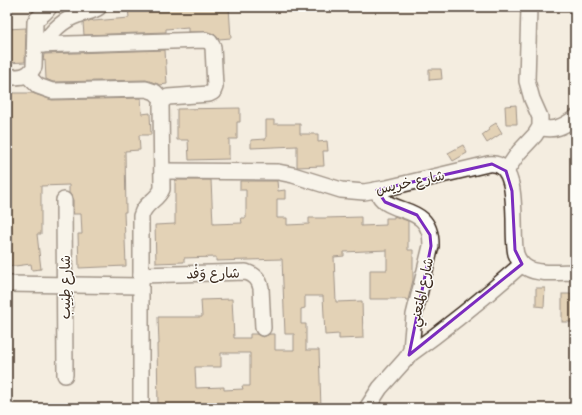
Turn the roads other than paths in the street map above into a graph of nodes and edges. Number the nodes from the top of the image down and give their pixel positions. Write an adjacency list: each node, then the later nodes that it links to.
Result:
1 (49, 7): 4 (street)
2 (99, 7): 4 (street)
3 (529, 7): 9 (street)
4 (39, 45): 5 (street); 7 (street)
5 (27, 75): 6 (street); 7 (street)
6 (7, 77)
7 (163, 100): 10 (street)
8 (575, 118): 9 (street)
9 (540, 127): 11 (street)
10 (163, 171): 12 (street, شارع خريس); 16 (street)
11 (506, 171): 12 (street, شارع خريس); 14 (street)
12 (377, 190): 20 (street, شارع المتعني)
13 (64, 200): 18 (street, شارع طِنِيب)
14 (522, 264): 15 (street); 20 (street)
15 (575, 272)
16 (141, 280): 18 (street, شارع وَفْد); 19 (street, شارع وَفْد); 22 (street)
17 (7, 284): 18 (street, شارع وَفْد)
18 (64, 285): 21 (street, شارع طِنِيب)
19 (263, 328)
20 (409, 355): 23 (street)
21 (65, 374)
22 (141, 408)
23 (367, 408)

